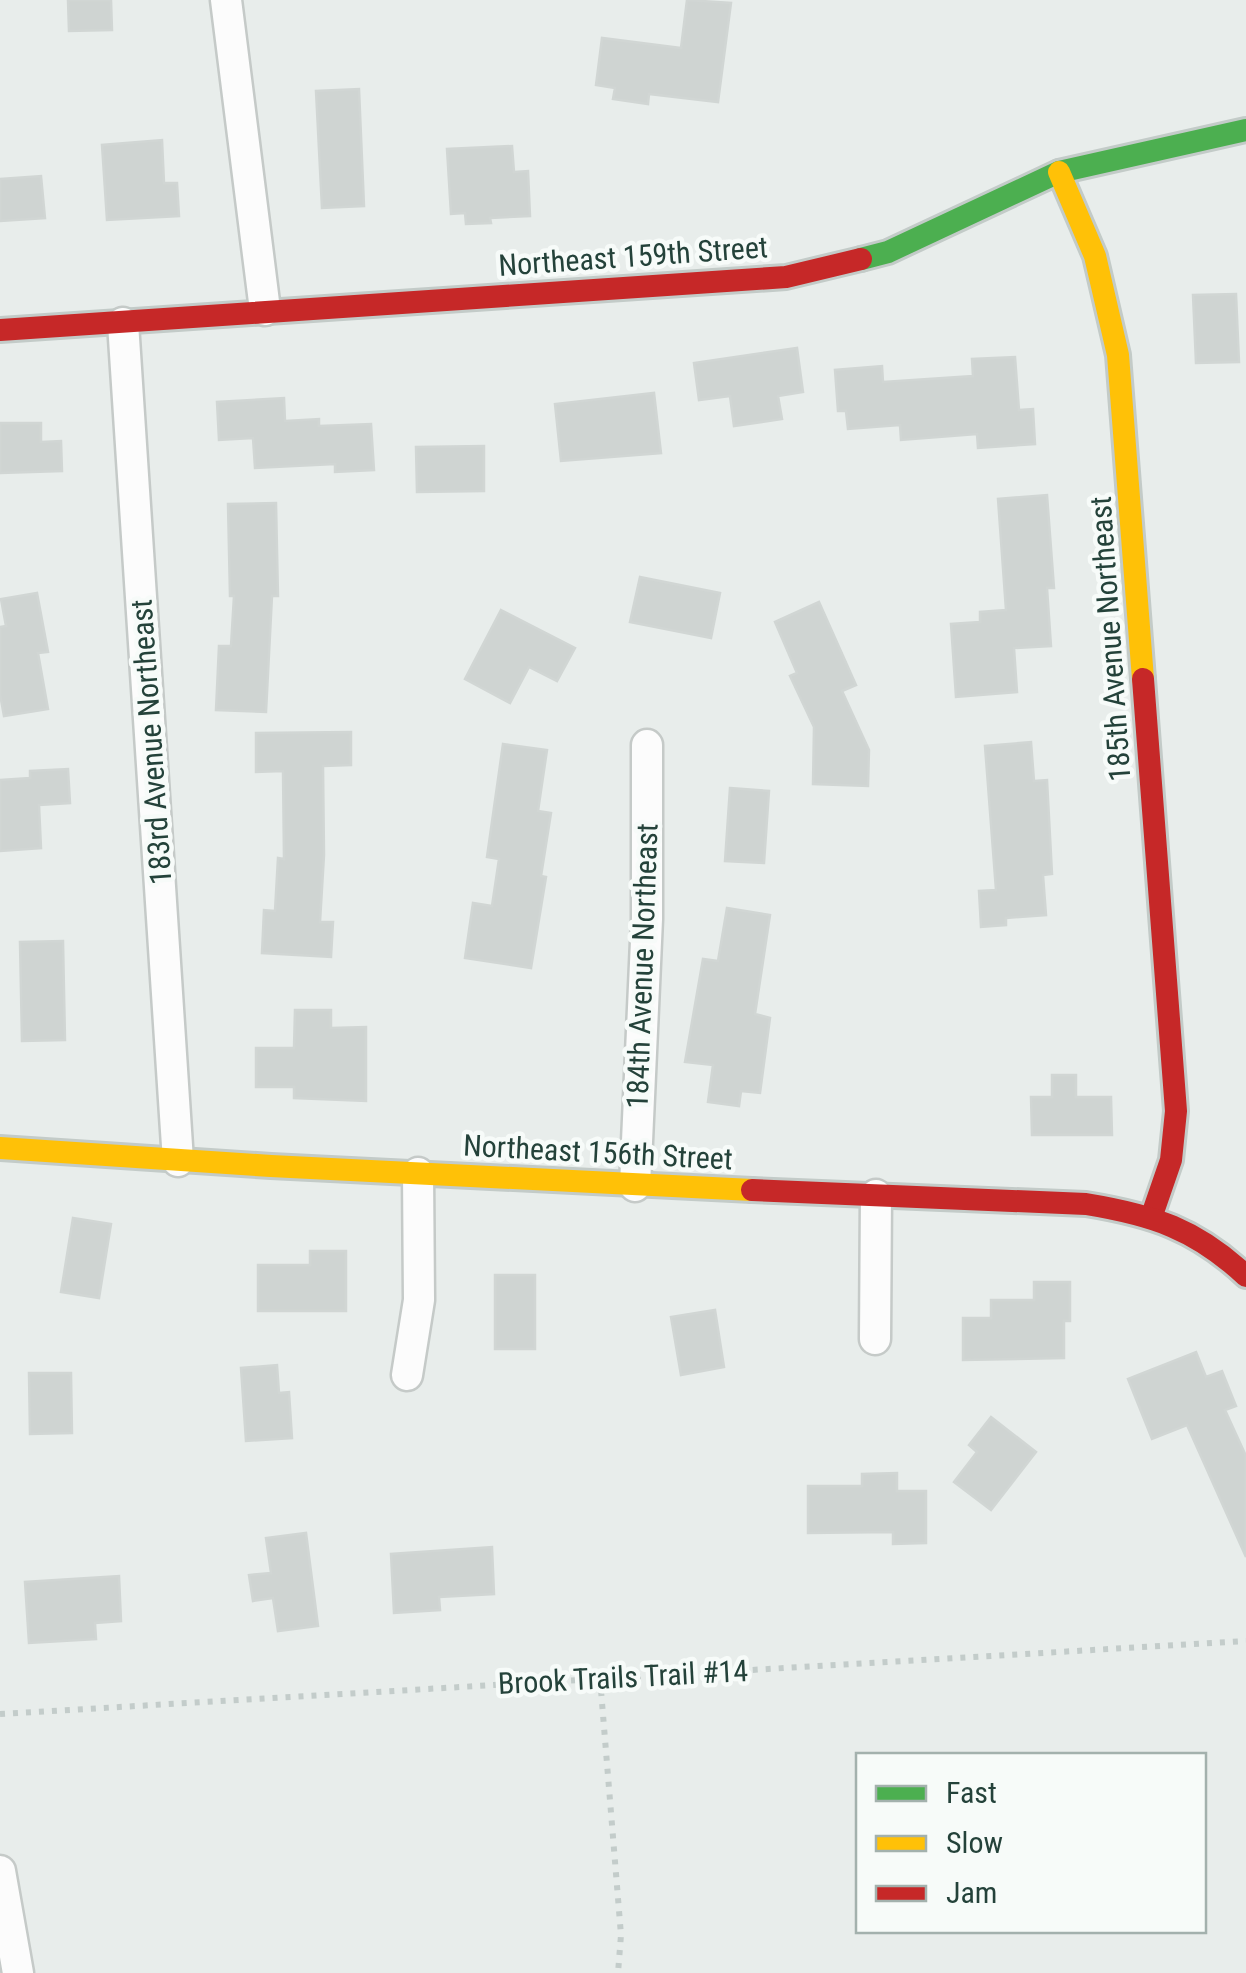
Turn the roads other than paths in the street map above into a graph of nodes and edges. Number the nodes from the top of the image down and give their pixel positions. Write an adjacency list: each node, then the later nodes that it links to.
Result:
1 (226, 0): 4 (street)
2 (1246, 130): 3 (street, Northeast 159th Street)
3 (1059, 172): 4 (street, Northeast 159th Street); 13 (street, 185th Avenue Northeast)
4 (265, 310): 5 (street, Northeast 159th Street)
5 (124, 323): 6 (street, Northeast 159th Street); 9 (street, 183rd Avenue Northeast)
6 (0, 330)
7 (647, 745): 11 (street, 184th Avenue Northeast)
8 (0, 1148): 9 (street, Northeast 156th Street)
9 (178, 1162): 10 (street, Northeast 156th Street)
10 (418, 1173): 11 (street, Northeast 156th Street); 16 (street)
11 (635, 1186): 12 (street, Northeast 156th Street)
12 (876, 1195): 13 (street, Northeast 156th Street); 15 (street)
13 (1152, 1215): 14 (street, Northeast 156th Street)
14 (1246, 1276)
15 (875, 1339)
16 (408, 1375)
17 (0, 1871): 18 (street)
18 (18, 1973)

